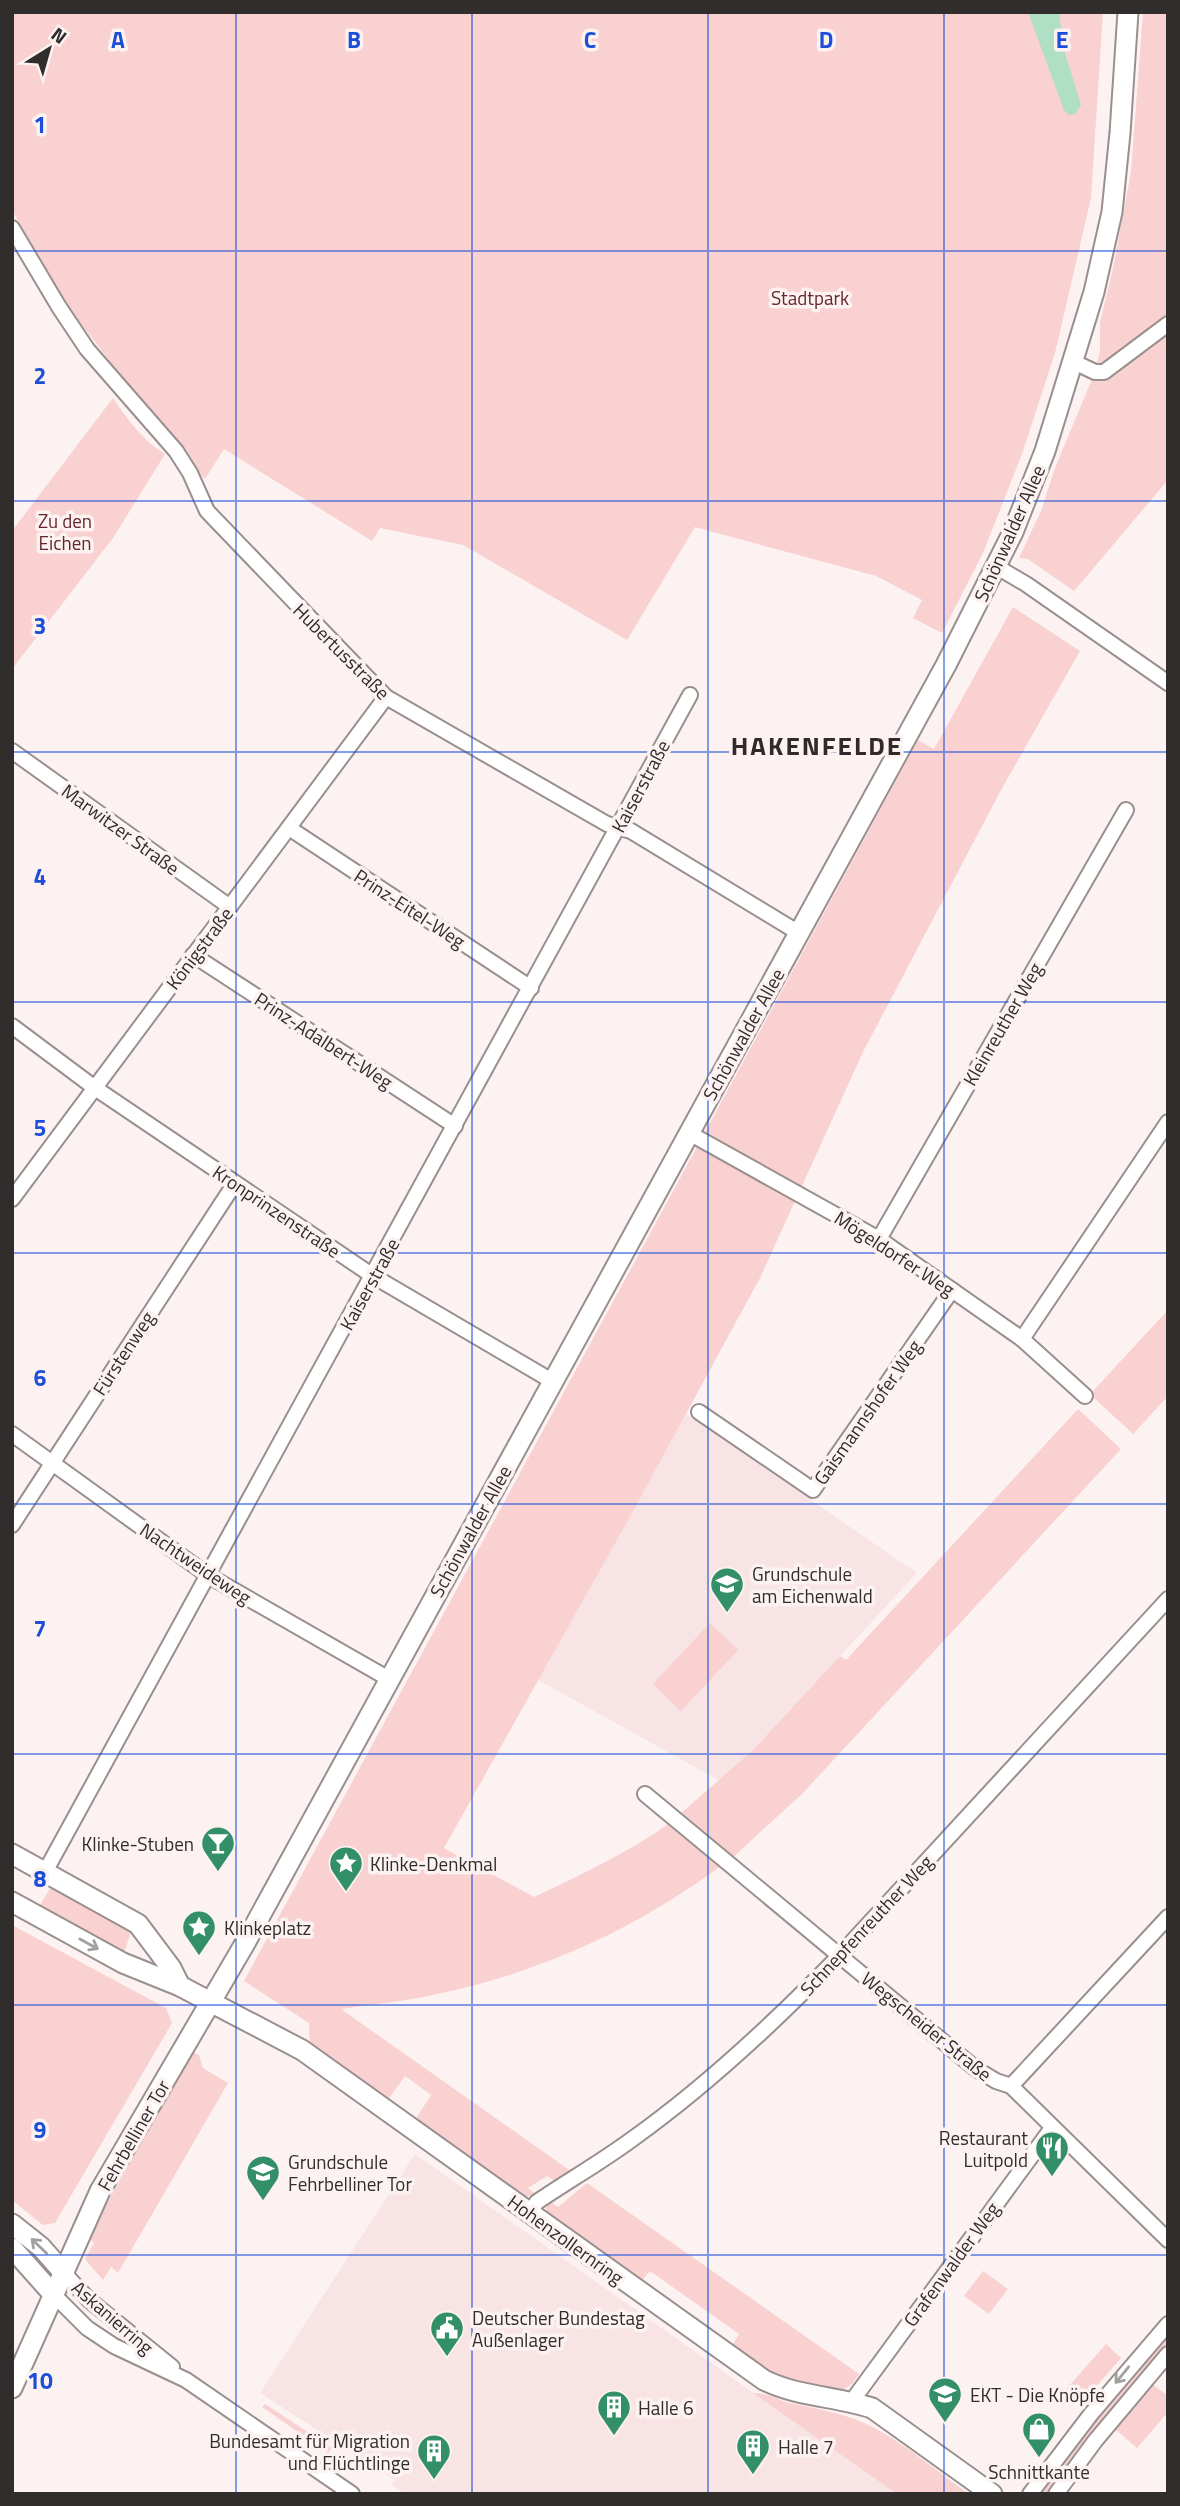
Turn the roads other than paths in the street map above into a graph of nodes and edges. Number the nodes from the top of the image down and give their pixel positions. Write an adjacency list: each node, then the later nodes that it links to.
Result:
1 (1128, 12): 4 (main road, Schönwalder Allee)
2 (12, 228): 8 (street, Hubertusstraße)
3 (1168, 324): 4 (street)
4 (1074, 362): 5 (main road, Schönwalder Allee)
5 (997, 567): 6 (street); 14 (main road, Schönwalder Allee)
6 (1168, 682)
7 (690, 695): 12 (street, Kaiserstraße)
8 (386, 697): 11 (street, Königstraße); 12 (street, Hubertusstraße)
9 (12, 751): 13 (street, Marwitzer Straße)
10 (1126, 810): 24 (street, Kleinreuther Weg)
11 (289, 828): 13 (street, Königstraße); 16 (street, Prinz-Eitel-Weg)
12 (618, 828): 14 (street, Hubertusstraße); 16 (street, Kaiserstraße)
13 (230, 906): 15 (street, Königstraße)
14 (799, 933): 21 (main road, Schönwalder Allee)
15 (192, 955): 18 (street, Königstraße); 20 (street, Prinz-Adalbert-Weg)
16 (531, 988): 20 (street, Kaiserstraße)
17 (12, 1026): 18 (street, Kronprinzenstraße)
18 (94, 1088): 22 (street, Kronprinzenstraße); 23 (street, Königstraße)
19 (1168, 1122): 27 (street)
20 (455, 1126): 25 (street, Kaiserstraße)
21 (689, 1133): 24 (street, Mögeldorfer Weg); 28 (main road, Schönwalder Allee)
22 (235, 1182): 25 (street, Kronprinzenstraße); 32 (street, Fürstenweg)
23 (12, 1199)
24 (879, 1238): 26 (street, Mögeldorfer Weg)
25 (373, 1276): 28 (street, Kronprinzenstraße); 34 (street, Kaiserstraße)
26 (952, 1290): 27 (street, Mögeldorfer Weg); 30 (street, Gaismannshofer Weg)
27 (1022, 1339): 29 (street, Mögeldorfer Weg)
28 (552, 1381): 36 (main road, Schönwalder Allee)
29 (1084, 1396)
30 (699, 1412)
31 (12, 1434): 32 (street, Nachtweideweg)
32 (52, 1462): 33 (street, Fürstenweg); 34 (street, Nachtweideweg)
33 (12, 1525)
34 (209, 1576): 36 (street, Nachtweideweg); 39 (street, Kaiserstraße)
35 (1168, 1599): 42 (street, Schnepfenreuther Weg)
36 (389, 1679): 44 (main road, Schönwalder Allee)
37 (645, 1794): 42 (street, Wegscheider Straße)
38 (12, 1854): 39 (main road)
39 (45, 1872): 43 (main road)
40 (12, 1902): 43 (main road, Hohenzollernring, one-way to 43)
41 (1168, 1917): 45 (street)
42 (839, 1956): 45 (street, Wegscheider Straße); 47 (street, Schnepfenreuther Weg)
43 (180, 1986): 44 (main road, Hohenzollernring)
44 (211, 2003): 47 (main road, Hohenzollernring); 51 (main road, Fehrbelliner Tor)
45 (1011, 2086): 46 (street, Wegscheider Straße)
46 (1052, 2128): 49 (street, Wegscheider Straße); 57 (street, Grafenwalder Weg)
47 (529, 2213): 57 (main road, Hohenzollernring)
48 (12, 2224): 51 (main road, Askanierring, one-way to 48)
49 (1168, 2239)
50 (12, 2248): 52 (main road, Askanierring)
51 (62, 2272): 52 (main road, Fehrbelliner Tor); 55 (street, Askanierring)
52 (53, 2294): 55 (street, Askanierring); 56 (main road, Fehrbelliner Tor)
53 (1168, 2324): 60 (street, one-way to 60)
54 (1168, 2354): 61 (street)
55 (186, 2380): 58 (street, Askanierring)
56 (12, 2388)
57 (852, 2401): 59 (main road, Hohenzollernring)
58 (352, 2494)
59 (992, 2494)
60 (1030, 2494)
61 (1056, 2494)

